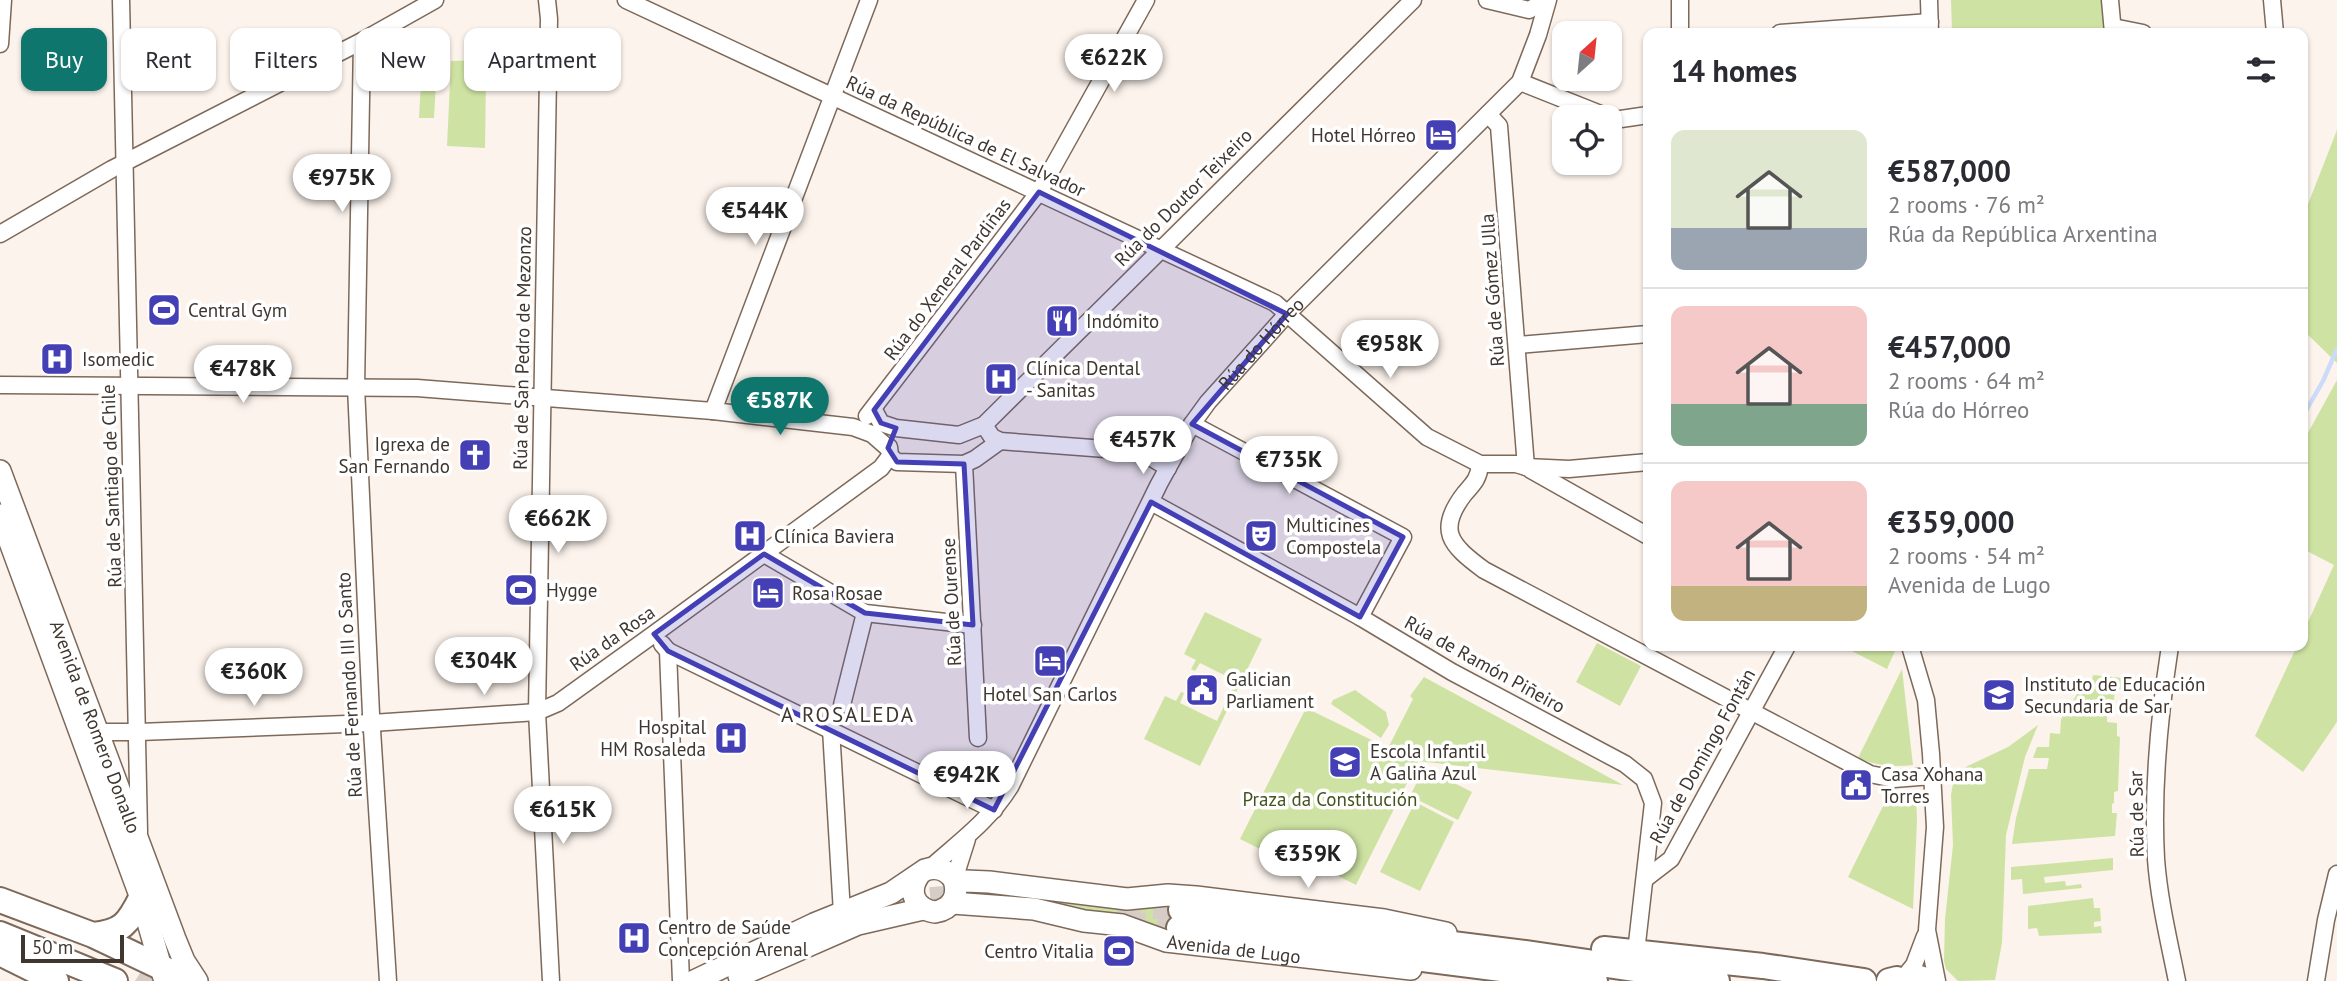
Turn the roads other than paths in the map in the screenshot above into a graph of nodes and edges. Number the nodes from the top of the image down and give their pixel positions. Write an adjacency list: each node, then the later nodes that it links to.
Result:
1 (3, 0): 20 (street)
2 (121, 0): 29 (street, Rúa de Santiago de Chile)
3 (435, 0): 15 (street)
4 (547, 0): 39 (street, Rúa de San Pedro de Mezonzo)
5 (626, 0): 24 (street, Rúa da República de El Salvador)
6 (869, 0): 24 (street)
7 (1146, 0): 30 (street, Rúa do Xeneral Pardiñas)
8 (1413, 0): 32 (street, Rúa do Doutor Teixeiro)
9 (1487, 0): 10 (street)
10 (1547, 0): 22 (street, Rúa do Hórreo)
11 (1680, 0): 16 (street)
12 (1929, 0): 17 (street)
13 (2110, 0): 18 (street)
14 (2272, 0): 19 (street)
15 (385, 28)
16 (1681, 28)
17 (1930, 28)
18 (2113, 28)
19 (2275, 28)
20 (0, 44)
21 (356, 44): 29 (street)
22 (1520, 82): 25 (street); 26 (street, Rúa do Hórreo)
23 (361, 91): 38 (street, Rúa de Fernando III o Santo)
24 (831, 97): 30 (street, Rúa da República de El Salvador); 41 (street)
25 (1577, 105)
26 (1488, 114): 33 (street, Rúa do Hórreo); 35 (street, Rúa de Gómez Ulla)
27 (1643, 116): 28 (street)
28 (1622, 119)
29 (127, 162): 31 (street); 37 (street, Rúa de Santiago de Chile)
30 (1039, 192): 32 (street, Rúa da República de El Salvador); 40 (street, Rúa do Xeneral Pardiñas)
31 (0, 234)
32 (1159, 249): 33 (street, Rúa da República de El Salvador); 43 (street, Rúa do Doutor Teixeiro)
33 (1287, 314): 42 (street, Rúa do Hórreo); 50 (street, Rúa da República de El Salvador)
34 (1643, 334): 35 (street)
35 (1517, 345): 51 (street, Rúa de Gómez Ulla)
36 (0, 385): 37 (street)
37 (129, 386): 38 (street); 74 (street, Rúa de Santiago de Chile)
38 (356, 387): 39 (street); 71 (street, Rúa de Fernando III o Santo)
39 (542, 396): 41 (street); 69 (street, Rúa de San Pedro de Mezonzo)
40 (874, 410): 44 (street, Rúa do Xeneral Pardiñas); 45 (street)
41 (713, 411): 44 (street)
42 (1192, 424): 52 (street, Rúa do Hórreo); 61 (street)
43 (984, 425): 45 (street); 46 (street)
44 (853, 427): 47 (street)
45 (896, 428): 47 (street)
46 (1000, 441): 49 (street); 52 (street)
47 (889, 452): 49 (street); 59 (street, Rúa da Rosa)
48 (1643, 462): 53 (street)
49 (964, 464): 62 (street, Rúa de Ourense)
50 (1480, 464): 51 (street); 70 (street)
51 (1526, 467): 53 (street); 55 (street)
52 (1168, 468): 56 (street, Rúa do Hórreo)
53 (1569, 469): 55 (street)
54 (0, 471): 73 (main road, Avenida de Romero Donallo)
55 (1563, 488): 58 (street)
56 (1151, 502): 61 (street, Rúa de Ramón Piñeiro); 77 (street, Rúa do Hórreo)
57 (0, 515): 84 (main road, Avenida de Romero Donallo)
58 (1643, 533)
59 (764, 554): 60 (street); 63 (street, Rúa da Rosa)
60 (864, 612): 62 (street); 68 (street)
61 (1360, 617): 82 (street, Rúa de Ramón Piñeiro)
62 (973, 625): 75 (street, Rúa de Ourense)
63 (654, 635): 64 (street); 69 (street, Rúa da Rosa)
64 (668, 651): 72 (street); 106 (street)
65 (1784, 651): 70 (street, Rúa de Domingo Fontán)
66 (1911, 651): 76 (street)
67 (2169, 651): 113 (street, Rúa de Sar)
68 (842, 705)
69 (537, 712): 71 (street, Rúa da Rosa); 105 (street, Rúa de San Pedro de Mezonzo)
70 (1751, 713): 76 (street); 82 (street, Rúa de Domingo Fontán)
71 (372, 723): 74 (street, Rúa da Rosa); 104 (street, Rúa de Fernando III o Santo)
72 (831, 729): 77 (street); 87 (street)
73 (98, 732): 74 (street, Rúa da Rosa); 79 (main road, Avenida de Romero Donallo)
74 (139, 733): 79 (street, Rúa de Santiago de Chile)
75 (978, 738)
76 (1932, 776): 90 (street)
77 (994, 810): 78 (street, Rúa do Hórreo)
78 (967, 839): 80 (street, Rúa do Hórreo); 83 (street, Rúa do Hórreo)
79 (140, 845): 103 (main road, Avenida de Romero Donallo)
80 (924, 872): 83 (main road); 86 (main road); 87 (main road, Rúa do Hórreo)
81 (2337, 874): 89 (street)
82 (1645, 879): 94 (street, Rúa de Ramón Piñeiro)
83 (954, 889): 86 (main road); 93 (main road, Avenida de Lugo); 109 (main road, Avenida de Lugo)
84 (141, 898): 92 (highway); 97 (main road, Avenida de Romero Donallo)
85 (0, 900): 92 (highway)
86 (923, 909): 108 (main road)
87 (842, 912): 107 (main road, Rúa do Hórreo)
88 (0, 915): 97 (highway)
89 (2331, 920): 114 (street)
90 (1927, 930): 99 (street); 112 (street)
91 (0, 934): 101 (highway)
92 (93, 935): 97 (highway)
93 (1461, 947): 96 (highway, Avenida de Lugo); 98 (highway, Avenida de Lugo)
94 (1636, 952): 96 (highway); 111 (highway)
95 (0, 953): 100 (highway)
96 (1591, 972): 98 (highway, Avenida de Lugo); 110 (highway, Avenida de Lugo)
97 (155, 973): 102 (highway)
98 (1552, 978)
99 (1896, 979): 112 (main road)
100 (56, 981)
101 (115, 981)
102 (190, 981)
103 (197, 981)
104 (387, 981)
105 (551, 981)
106 (681, 981)
107 (694, 981)
108 (728, 981)
109 (1518, 981)
110 (1717, 981)
111 (1864, 981)
112 (1936, 981)
113 (2177, 981)
114 (2316, 981)

